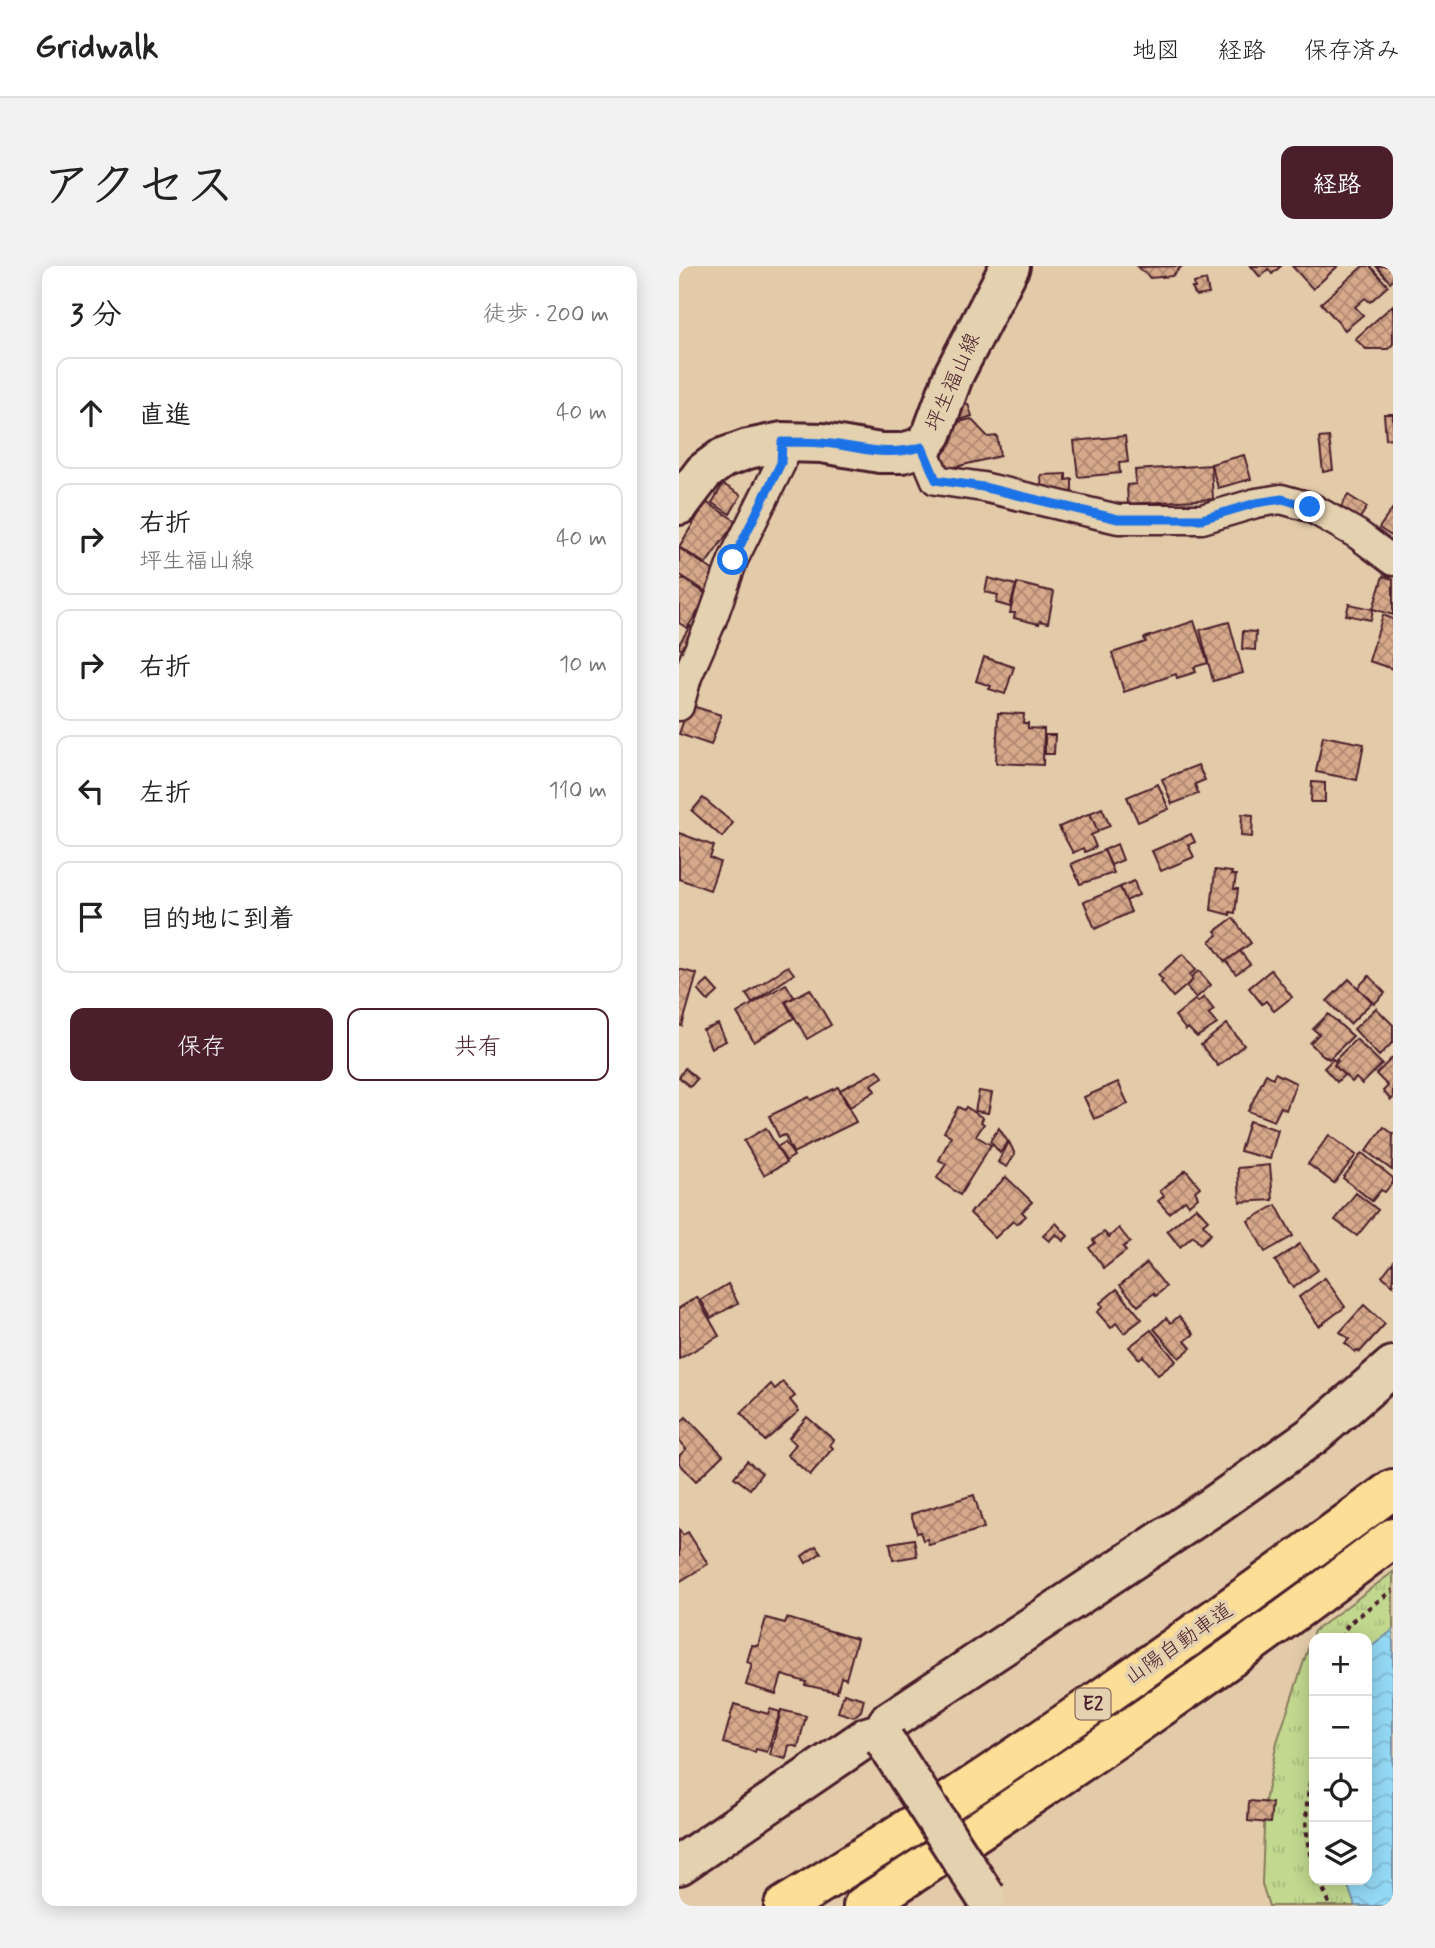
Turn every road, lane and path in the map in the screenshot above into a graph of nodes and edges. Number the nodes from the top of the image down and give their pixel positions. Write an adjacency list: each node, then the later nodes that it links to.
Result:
1 (1010, 266): 3 (street, 坪生福山線)
2 (782, 442): 3 (street, 坪生福山線); 4 (street, 坪生福山線); 6 (street)
3 (922, 447): 5 (street)
4 (683, 492)
5 (1393, 561)
6 (683, 673): 7 (street)
7 (679, 706)
8 (1393, 1366): 13 (street)
9 (1393, 1489): 19 (highway, 山陽自動車道 / E2)
10 (1393, 1538): 20 (highway, 山陽自動車道 / E2)
11 (1393, 1590): 12 (path)
12 (1344, 1633)
13 (884, 1736): 16 (street); 18 (street, bridge)
14 (1309, 1785): 15 (path)
15 (1309, 1852)
16 (679, 1865)
17 (1321, 1885): 21 (path)
18 (988, 1902)
19 (785, 1906)
20 (863, 1906)
21 (1330, 1906)

